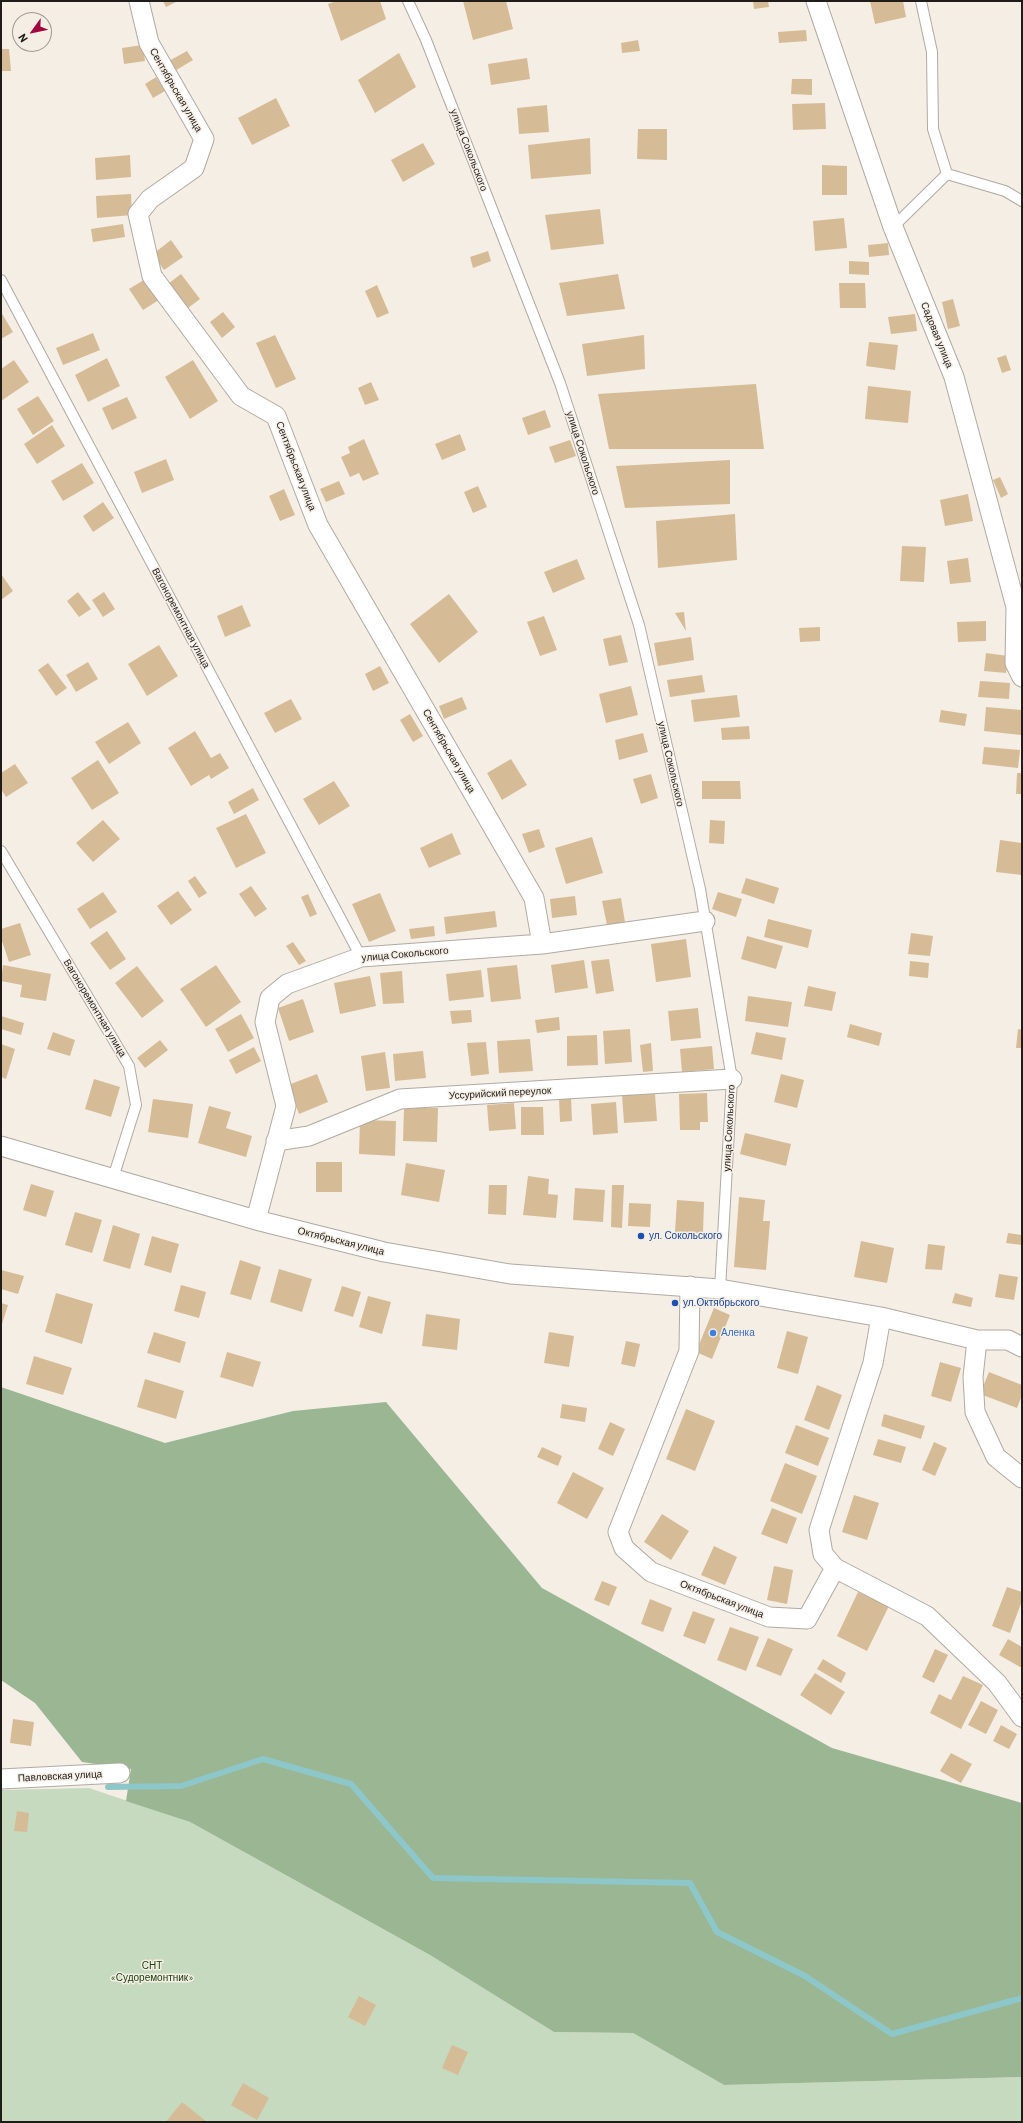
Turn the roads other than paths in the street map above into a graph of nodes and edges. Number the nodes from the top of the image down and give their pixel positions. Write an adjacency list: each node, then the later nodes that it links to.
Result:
1 (138, 1): 12 (street, Сентябрьская улица)
2 (408, 1): 11 (lane, улица Сокольского)
3 (816, 1): 7 (street, Садовая улица)
4 (921, 1): 5 (lane)
5 (947, 174): 6 (lane); 7 (lane)
6 (1022, 201)
7 (893, 227): 9 (street, Садовая улица)
8 (1, 280): 13 (lane, Вагоноремонтная улица)
9 (1022, 677)
10 (1, 851): 17 (lane, Вагоноремонтная улица)
11 (705, 921): 12 (street, улица Сокольского); 14 (lane, улица Сокольского)
12 (542, 944): 13 (street, улица Сокольского)
13 (361, 957): 15 (street, улица Сокольского)
14 (732, 1079): 15 (street, Уссурийский переулок); 20 (lane, улица Сокольского)
15 (276, 1141): 18 (street, улица Сокольского)
16 (1, 1146): 17 (street, Октябрьская улица)
17 (113, 1178): 18 (street, Октябрьская улица)
18 (256, 1220): 19 (street, Октябрьская улица)
19 (690, 1286): 20 (street, Октябрьская улица); 25 (street, Октябрьская улица)
20 (720, 1289): 21 (street, Октябрьская улица)
21 (881, 1317): 22 (street, Октябрьская улица); 25 (street)
22 (977, 1340): 23 (street, Октябрьская улица); 24 (street)
23 (1022, 1347)
24 (1022, 1478)
25 (835, 1568): 26 (street)
26 (1022, 1717)
27 (120, 1773): 28 (street, Павловская улица)
28 (1, 1779)

